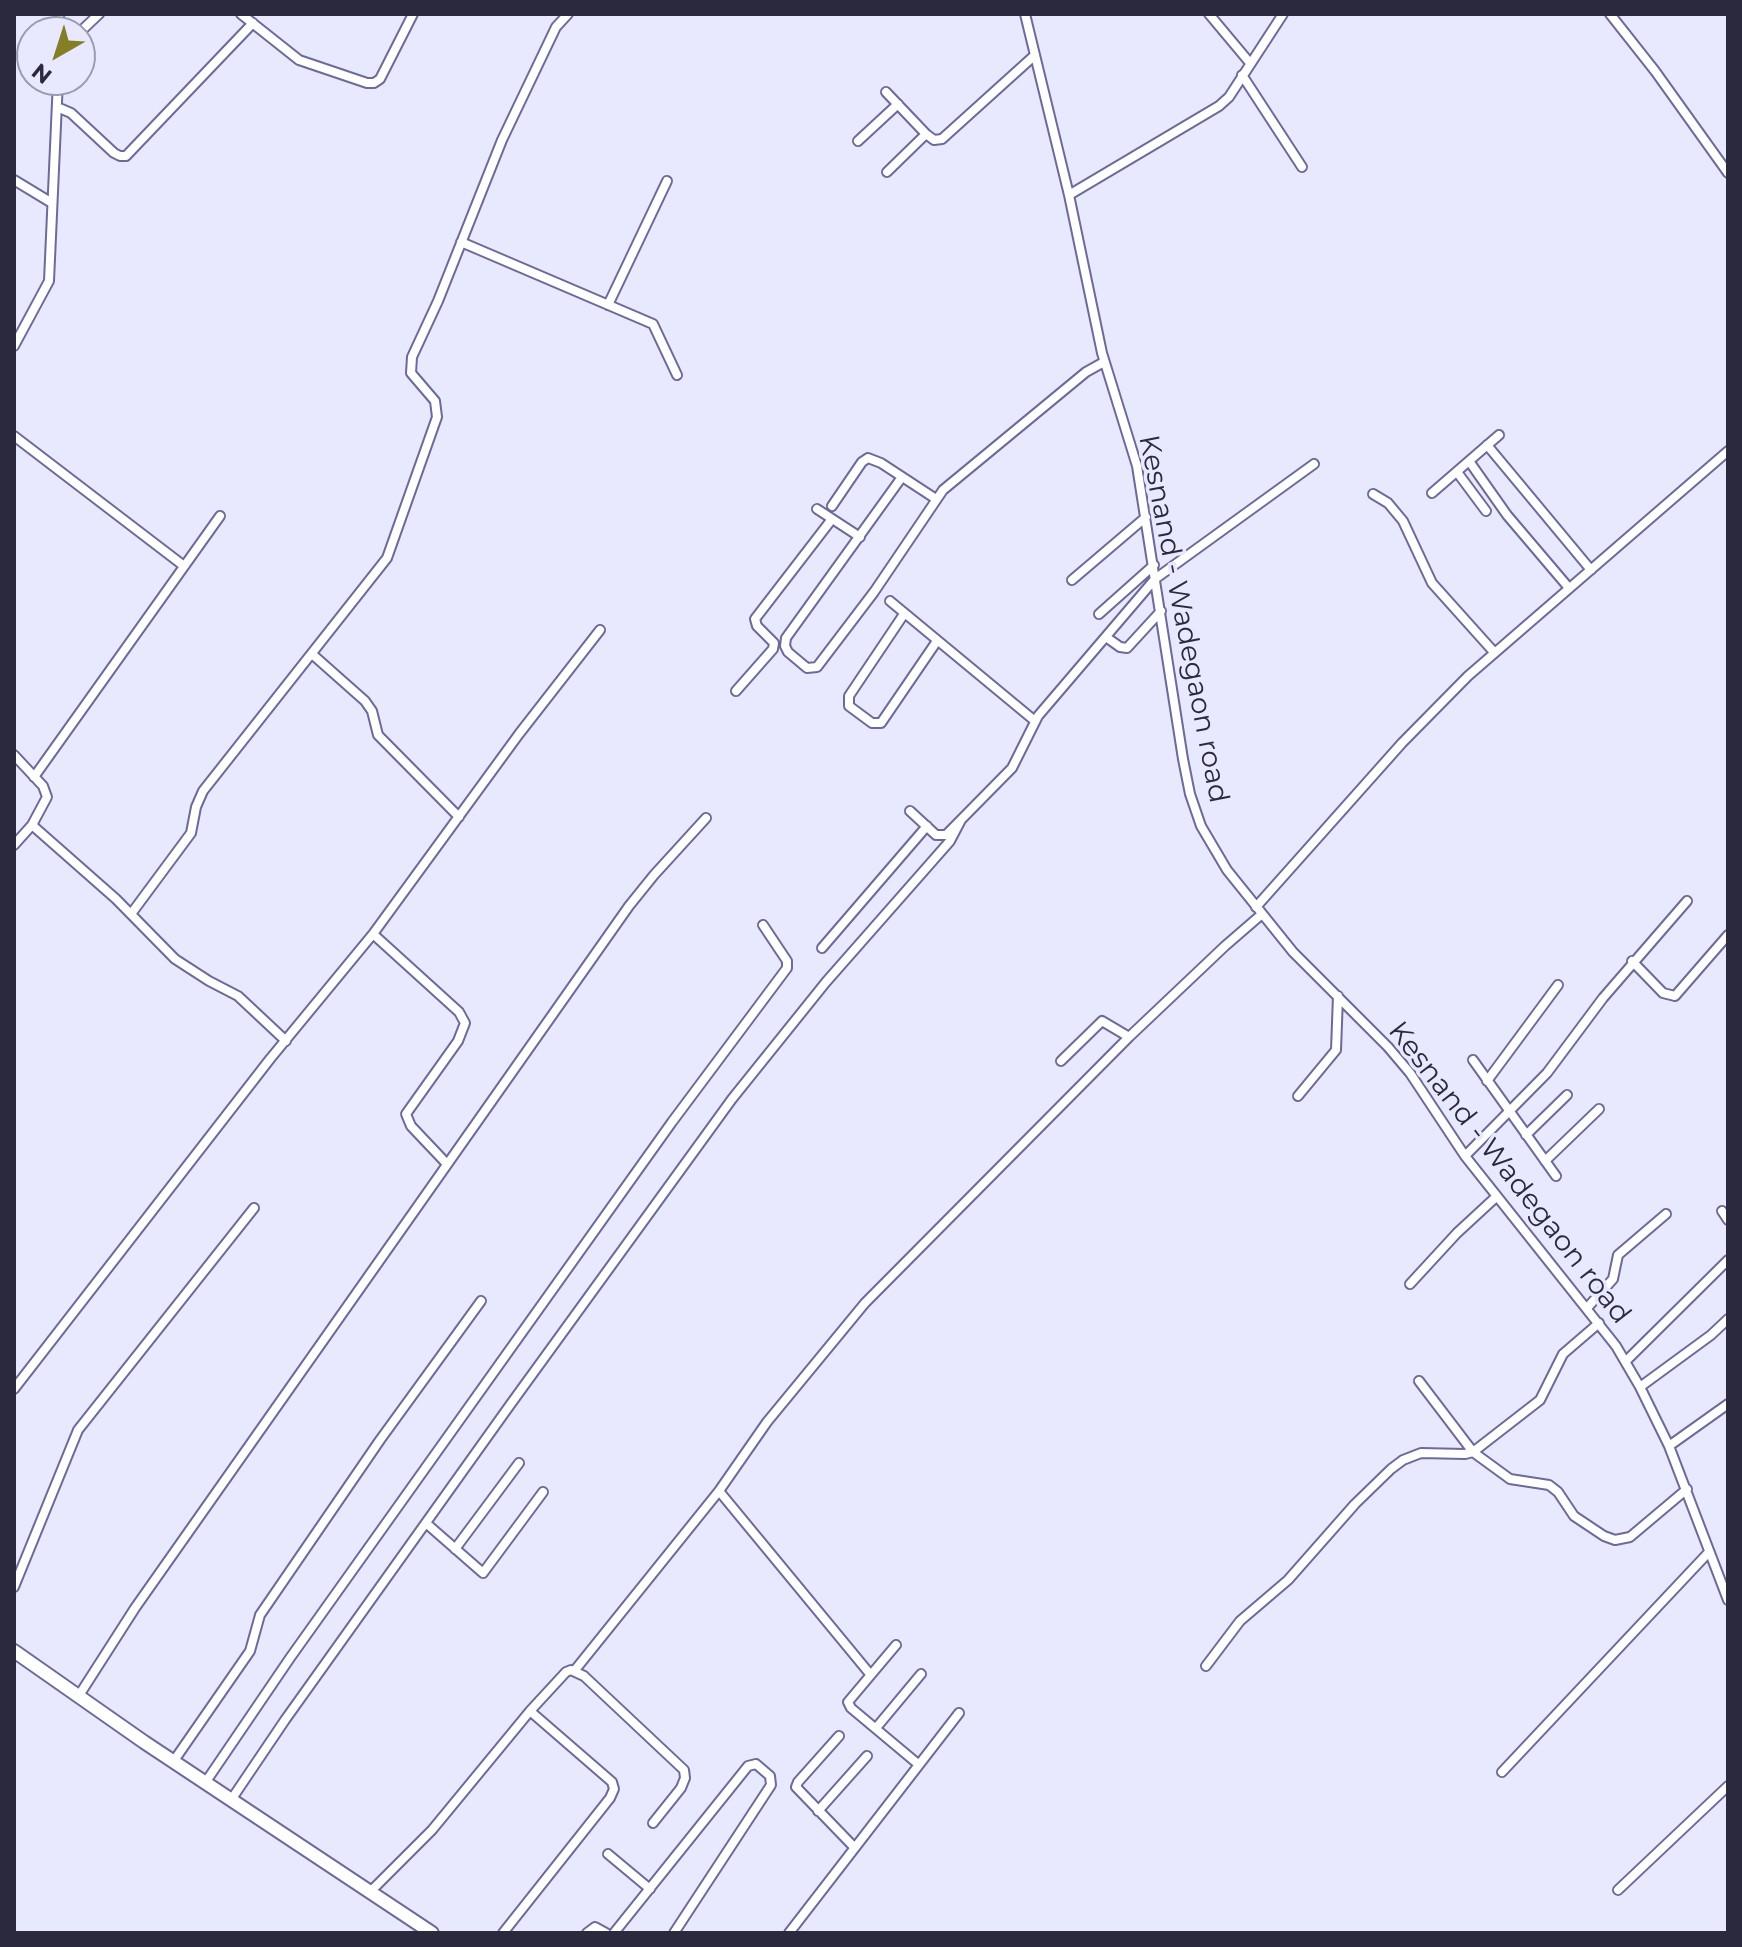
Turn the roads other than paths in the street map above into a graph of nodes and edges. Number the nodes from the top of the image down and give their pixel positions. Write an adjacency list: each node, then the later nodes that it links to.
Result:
1 (241, 14): 8 (street)
2 (413, 14): 8 (street)
3 (1025, 14): 9 (street, Kesnand - Wadegaon road)
4 (1209, 14): 10 (street)
5 (1283, 14): 10 (street)
6 (1610, 14): 20 (street)
7 (564, 15): 25 (street)
8 (253, 23): 15 (street)
9 (1035, 55): 16 (street); 23 (street, Kesnand - Wadegaon road)
10 (1250, 63): 11 (street)
11 (1242, 75): 18 (street); 23 (street)
12 (886, 92): 14 (street)
13 (57, 96): 15 (street)
14 (898, 104): 16 (street); 17 (street)
15 (57, 107): 24 (street)
16 (926, 134): 19 (street)
17 (858, 141)
18 (1302, 167)
19 (887, 172)
20 (1728, 173)
21 (14, 180): 24 (street)
22 (667, 181): 26 (street)
23 (1069, 195): 28 (street, Kesnand - Wadegaon road)
24 (52, 203): 27 (street)
25 (461, 242): 26 (street); 64 (street)
26 (608, 305): 29 (street)
27 (14, 346)
28 (1104, 362): 40 (street); 45 (street, Kesnand - Wadegaon road)
29 (677, 375)
30 (1499, 435): 32 (street)
31 (14, 436): 49 (street)
32 (1487, 445): 34 (street); 50 (street)
33 (1728, 451): 50 (street)
34 (1469, 461): 36 (street); 53 (street)
35 (1314, 464): 51 (street)
36 (1457, 472): 38 (street); 43 (street)
37 (902, 477): 40 (street); 41 (street); 47 (street)
38 (1432, 493)
39 (1373, 494): 63 (street)
40 (936, 499): 61 (street)
41 (832, 506)
42 (817, 509): 46 (street)
43 (1486, 511)
44 (220, 516): 49 (street)
45 (1146, 517): 48 (street, Kesnand - Wadegaon road); 52 (street)
46 (832, 519): 47 (street); 62 (street)
47 (860, 537): 61 (street)
48 (1154, 565): 51 (street, Kesnand - Wadegaon road); 57 (street)
49 (184, 566): 68 (street)
50 (1591, 570): 53 (street)
51 (1155, 579): 55 (street, Kesnand - Wadegaon road); 59 (street)
52 (1072, 580)
53 (1569, 588): 63 (street)
54 (890, 601): 56 (street)
55 (1161, 611): 59 (street); 77 (street, Kesnand - Wadegaon road)
56 (904, 614): 60 (street); 60 (street)
57 (1099, 614)
58 (600, 630): 70 (street)
59 (1106, 637): 66 (street)
60 (937, 641): 66 (street)
61 (785, 644): 62 (street)
62 (774, 646): 65 (street)
63 (1493, 651): 77 (street)
64 (312, 654): 70 (street); 78 (street)
65 (736, 691)
66 (1035, 721): 72 (street)
67 (14, 755): 68 (street)
68 (34, 777): 73 (street)
69 (910, 811): 74 (street)
70 (459, 817): 80 (street)
71 (706, 818): 98 (street)
72 (961, 820): 74 (street); 120 (street)
73 (32, 825): 75 (street); 78 (street)
74 (927, 826): 82 (street)
75 (14, 845)
76 (1687, 901): 83 (street)
77 (1259, 911): 85 (street, Kesnand - Wadegaon road); 86 (street)
78 (131, 914): 87 (street)
79 (763, 925): 140 (street)
80 (373, 934): 87 (street); 98 (street)
81 (1728, 935): 83 (street)
82 (822, 948)
83 (1632, 961): 94 (street)
84 (1558, 985): 90 (street)
85 (1338, 996): 92 (street); 96 (street, Kesnand - Wadegaon road)
86 (1129, 1037): 89 (street); 118 (street)
87 (286, 1041): 112 (street)
88 (1473, 1060): 90 (street)
89 (1061, 1061)
90 (1487, 1081): 94 (street)
91 (1567, 1095): 95 (street)
92 (1298, 1096)
93 (1599, 1109): 97 (street)
94 (1509, 1112): 95 (street); 96 (street)
95 (1526, 1135): 97 (street)
96 (1465, 1156): 100 (street, Kesnand - Wadegaon road)
97 (1545, 1161): 99 (street)
98 (447, 1164): 131 (street)
99 (1556, 1176)
100 (1496, 1197): 104 (street); 106 (street, Kesnand - Wadegaon road)
101 (254, 1208): 123 (street)
102 (1666, 1214): 106 (street)
103 (1728, 1260): 109 (street)
104 (1410, 1284)
105 (481, 1301): 137 (street)
106 (1587, 1308): 108 (street, Kesnand - Wadegaon road)
107 (1728, 1319): 111 (street)
108 (1599, 1323): 109 (street, Kesnand - Wadegaon road); 115 (street)
109 (1626, 1361): 111 (street, Kesnand - Wadegaon road)
110 (1419, 1381): 115 (street)
111 (1640, 1387): 114 (street, Kesnand - Wadegaon road)
112 (14, 1389)
113 (1728, 1404): 114 (street)
114 (1669, 1446): 117 (street, Kesnand - Wadegaon road)
115 (1473, 1452): 117 (street); 127 (street)
116 (519, 1463): 121 (street)
117 (1687, 1489): 122 (street, Kesnand - Wadegaon road)
118 (719, 1491): 128 (street); 129 (street)
119 (543, 1492): 121 (street)
120 (427, 1524): 121 (street); 142 (street)
121 (455, 1549)
122 (1709, 1552): 124 (street, Kesnand - Wadegaon road); 139 (street)
123 (14, 1587)
124 (1728, 1600)
125 (896, 1645): 129 (street)
126 (14, 1651): 131 (main road)
127 (1206, 1666)
128 (575, 1670): 132 (street); 144 (street)
129 (870, 1674): 134 (street)
130 (921, 1674): 134 (street)
131 (78, 1697): 137 (main road)
132 (530, 1711): 149 (street); 151 (street)
133 (959, 1713): 138 (street)
134 (876, 1728): 138 (street)
135 (839, 1736): 143 (street)
136 (867, 1756): 143 (street)
137 (173, 1762): 140 (main road)
138 (918, 1764): 145 (street)
139 (1502, 1772)
140 (205, 1783): 142 (main road)
141 (1728, 1786): 148 (street)
142 (231, 1800): 149 (main road)
143 (818, 1811): 145 (street)
144 (653, 1823)
145 (854, 1847): 156 (street)
146 (608, 1854): 147 (street)
147 (650, 1889): 154 (street); 155 (street)
148 (1618, 1890)
149 (371, 1891): 150 (main road)
150 (432, 1933)
151 (503, 1933)
152 (587, 1933): 153 (street)
153 (606, 1933)
154 (614, 1933)
155 (674, 1933)
156 (789, 1933)

